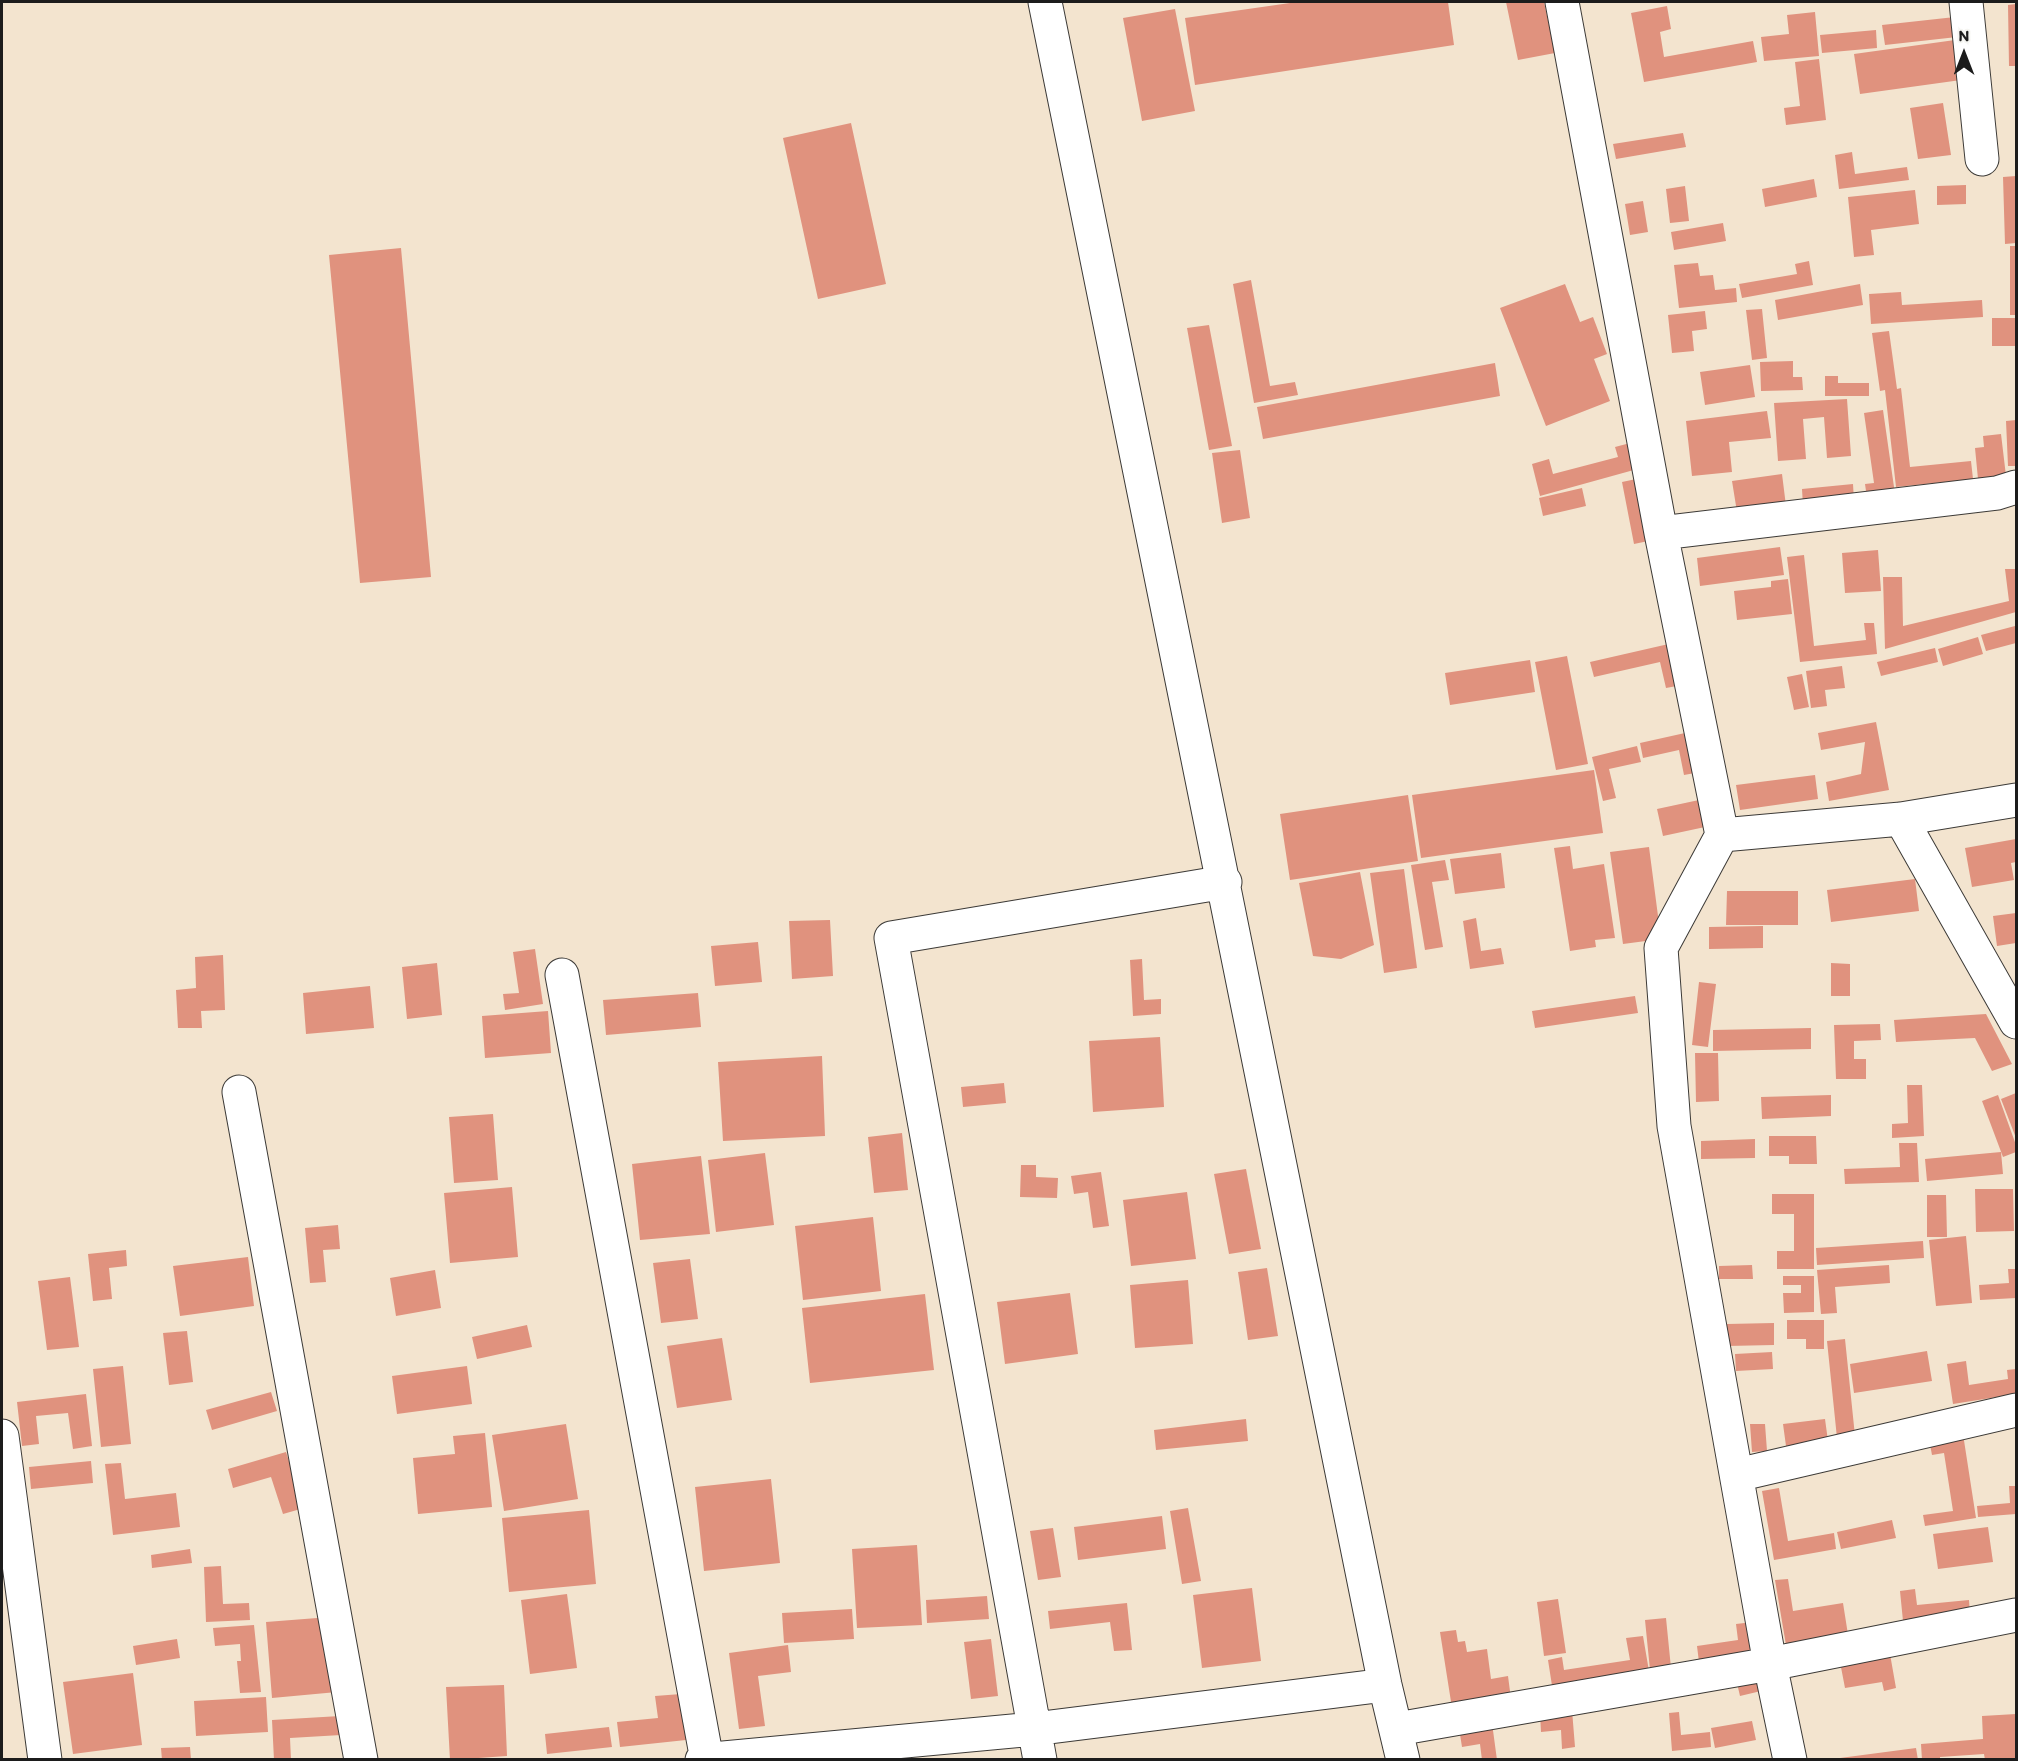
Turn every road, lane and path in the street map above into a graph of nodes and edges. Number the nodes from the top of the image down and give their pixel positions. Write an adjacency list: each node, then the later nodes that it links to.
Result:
1 (1045, 2): 10 (street)
2 (1562, 2): 6 (street)
3 (1966, 2): 4 (street)
4 (1982, 159)
5 (2016, 487): 6 (street)
6 (1661, 533): 9 (street)
7 (2016, 800): 8 (street)
8 (1901, 819): 9 (street); 12 (street)
9 (1722, 835): 16 (street)
10 (1225, 882): 19 (street); 20 (street)
11 (562, 975): 22 (street)
12 (2016, 1022)
13 (239, 1092): 24 (street)
14 (2016, 1410): 16 (street)
15 (2, 1436): 23 (street)
16 (1737, 1475): 18 (street)
17 (2016, 1615): 18 (street)
18 (1770, 1664): 21 (street); 26 (street)
19 (1385, 1685): 20 (street); 21 (street)
20 (1037, 1744): 22 (street)
21 (1400, 1744)
22 (707, 1759): 25 (street)
23 (45, 1760)
24 (361, 1760)
25 (702, 1760)
26 (1790, 1760)

